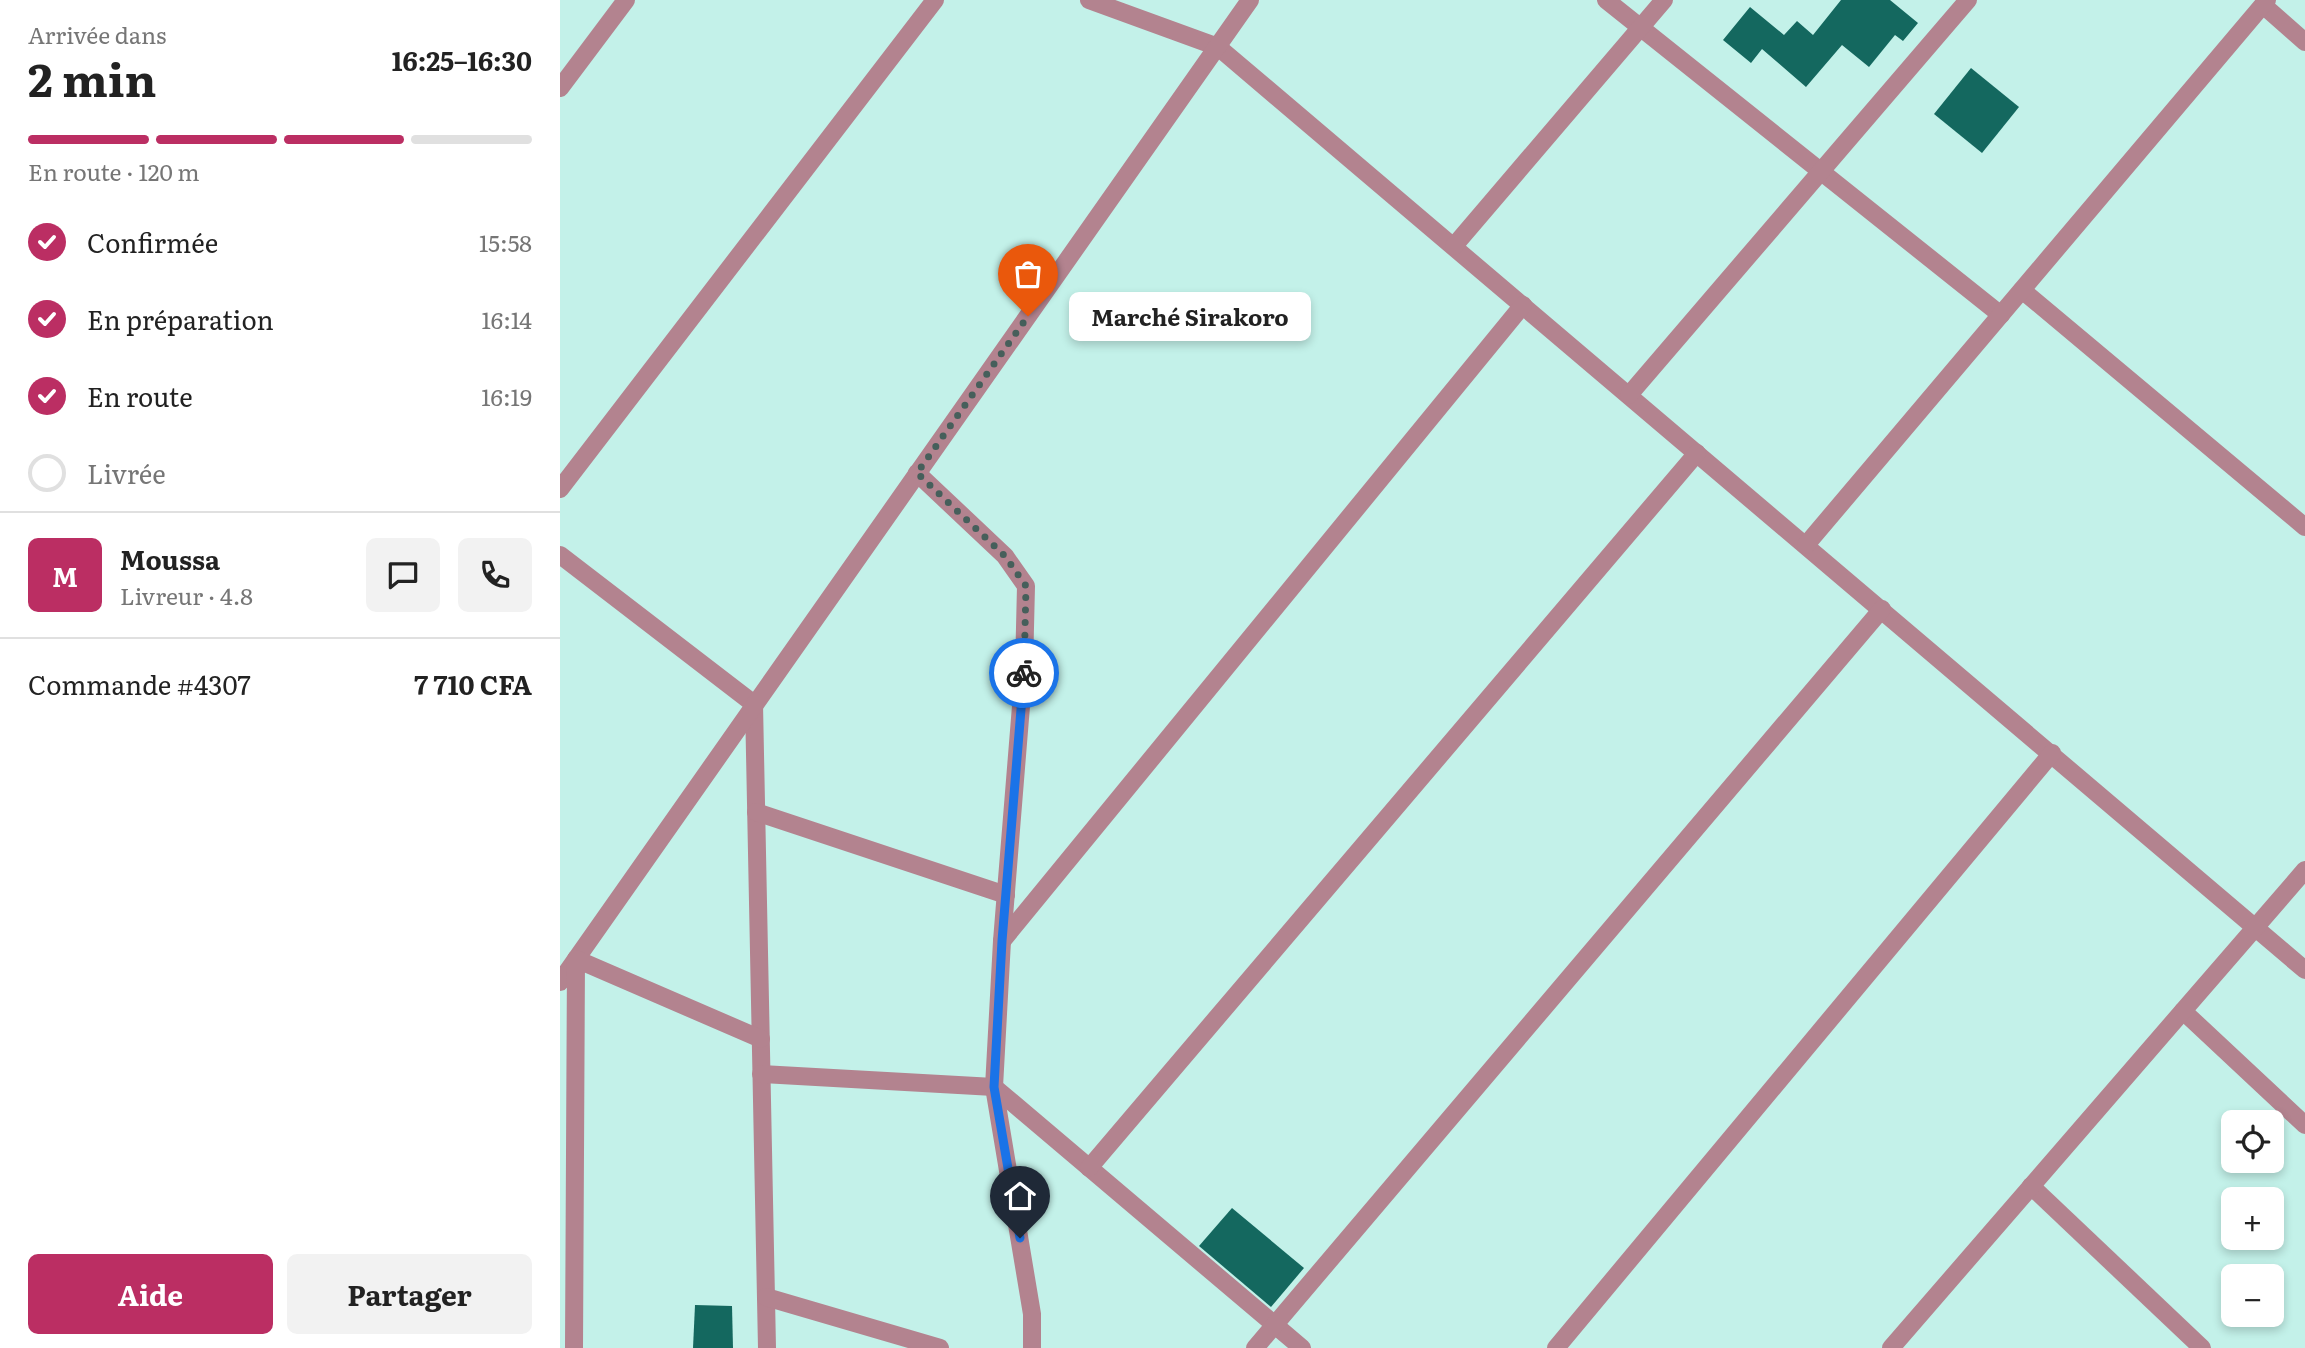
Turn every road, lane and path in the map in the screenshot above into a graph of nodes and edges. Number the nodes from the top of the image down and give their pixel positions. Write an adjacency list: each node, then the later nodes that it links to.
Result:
1 (626, 0): 12 (street)
2 (935, 0): 21 (street)
3 (1088, 0): 11 (street)
4 (1250, 0): 11 (street)
5 (1606, 0): 9 (street)
6 (1664, 0): 9 (street)
7 (1968, 0): 13 (street)
8 (2265, 3): 10 (street); 15 (street)
9 (1640, 27): 13 (street); 14 (street)
10 (2305, 42)
11 (1218, 47): 14 (street); 20 (street)
12 (560, 88)
13 (1821, 171): 17 (street); 18 (street)
14 (1454, 246): 16 (street)
15 (2022, 290): 17 (street); 22 (street)
16 (1523, 305): 18 (street); 32 (street)
17 (2001, 315): 23 (street)
18 (1629, 395): 19 (street)
19 (1697, 453): 23 (street); 41 (street)
20 (917, 473): 26 (street); 30 (street)
21 (560, 489)
22 (2305, 527)
23 (1806, 545): 25 (street)
24 (560, 555): 26 (street)
25 (1882, 609): 27 (street); 44 (street)
26 (754, 704): 28 (street); 33 (street)
27 (2052, 753): 31 (street); 51 (street)
28 (756, 812): 30 (street); 37 (street)
29 (2305, 870): 31 (street)
30 (1006, 895): 32 (street)
31 (2256, 926): 34 (street); 36 (street)
32 (1002, 941): 39 (street)
33 (576, 959): 35 (street); 37 (street); 45 (street)
34 (2305, 970)
35 (560, 982)
36 (2183, 1011): 40 (street); 42 (street)
37 (761, 1039): 38 (street)
38 (761, 1074): 39 (street); 43 (street)
39 (994, 1087): 41 (street); 48 (street)
40 (2305, 1125)
41 (1089, 1168): 44 (street)
42 (2031, 1186): 52 (street); 53 (street)
43 (766, 1297): 46 (street); 47 (street)
44 (1275, 1324): 49 (street); 50 (street)
45 (574, 1348)
46 (767, 1348)
47 (940, 1348)
48 (1032, 1348)
49 (1255, 1348)
50 (1302, 1348)
51 (1556, 1348)
52 (1891, 1348)
53 (2202, 1348)

